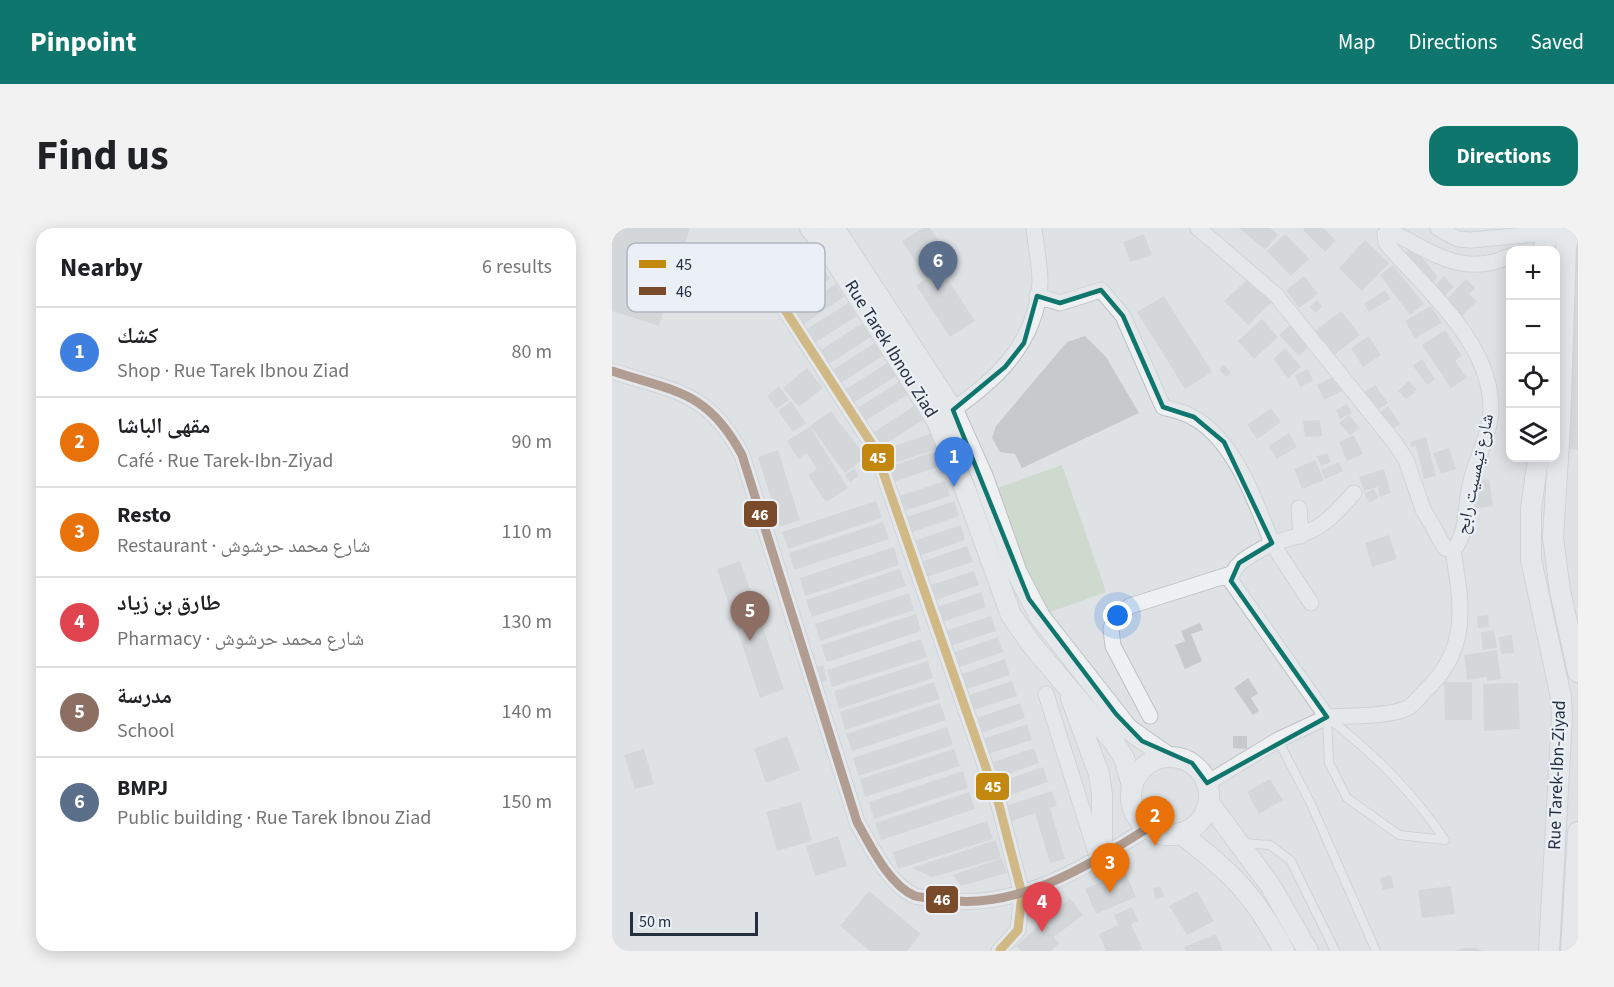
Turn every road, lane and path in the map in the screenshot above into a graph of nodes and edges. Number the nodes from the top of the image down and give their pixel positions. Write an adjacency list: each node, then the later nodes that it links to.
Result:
1 (810, 228): 8 (street, Rue Tarek Ibnou Ziad)
2 (834, 228): 15 (street, Rue Tarek Ibnou Ziad)
3 (1034, 228): 12 (street)
4 (1198, 228): 21 (street, شارع تيمسيت رابح)
5 (1438, 228): 7 (street)
6 (1388, 230): 11 (street, شارع تيمسيت رابح); 21 (street, شارع تيمسيت رابح)
7 (1552, 234): 10 (street); 24 (street)
8 (823, 243)
9 (825, 246): 15 (street, Rue Tarek Ibnou Ziad)
10 (1526, 246)
11 (1506, 257)
12 (1038, 296): 15 (street); 20 (street)
13 (786, 312): 39 (street)
14 (612, 371): 39 (street)
15 (945, 416): 25 (street, Rue Tarek Ibnou Ziad); 30 (street, Rue Tarek Ibnou Ziad)
16 (1537, 462): 45 (street, Rue Tarek-Ibn-Ziyad)
17 (1354, 493): 19 (street)
18 (1299, 508): 19 (street)
19 (1301, 536): 20 (street)
20 (1272, 543): 22 (street); 23 (street)
21 (1453, 550): 28 (street)
22 (1231, 574): 27 (street); 28 (street)
23 (1311, 603)
24 (1578, 672)
25 (1066, 684): 32 (street, Rue Tarek Ibnou Ziad); 38 (street)
26 (1046, 694): 38 (street)
27 (1150, 716)
28 (1327, 717): 28 (lane); 29 (street)
29 (1278, 740): 31 (street); 44 (lane)
30 (1168, 756): 31 (street); 32 (street)
31 (1207, 783): 33 (street)
32 (1132, 785): 34 (street)
33 (1209, 803): 36 (street); 37 (street)
34 (1148, 828): 36 (street); 38 (street)
35 (1578, 832): 46 (street)
36 (1180, 833): 41 (street)
37 (1236, 842): 42 (street); 43 (lane)
38 (1100, 858): 39 (street)
39 (1022, 894): 40 (street)
40 (999, 951)
41 (1284, 951)
42 (1308, 951)
43 (1335, 951)
44 (1376, 951)
45 (1550, 951)
46 (1571, 951)

